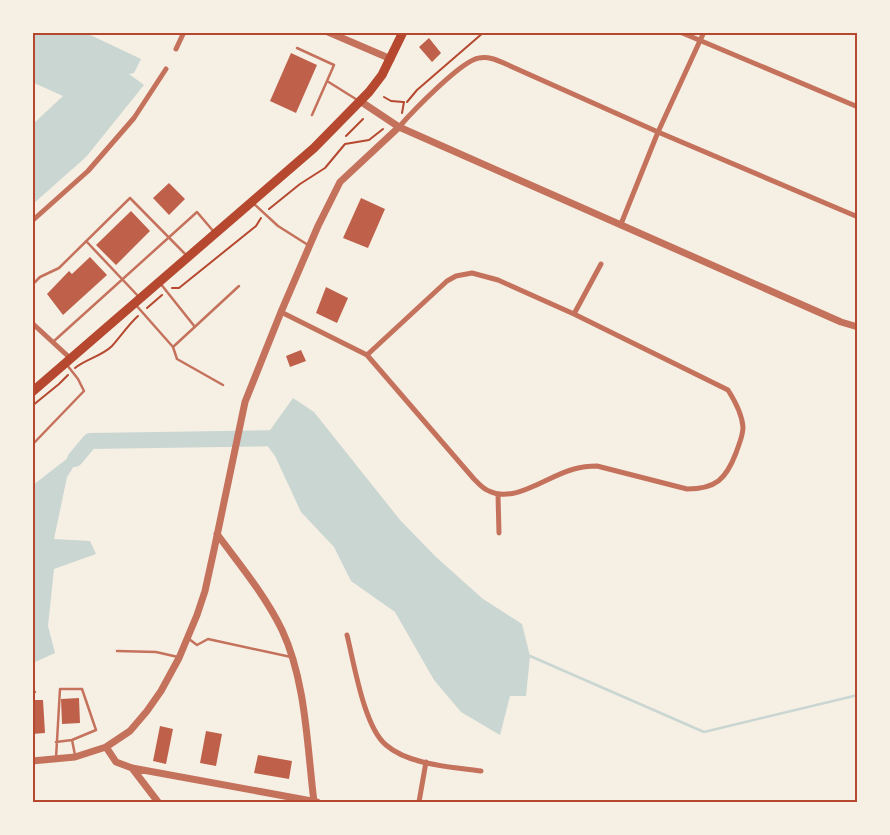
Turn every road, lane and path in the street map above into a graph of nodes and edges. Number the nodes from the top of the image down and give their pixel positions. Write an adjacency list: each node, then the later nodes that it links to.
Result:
1 (184, 32): 9 (street)
2 (328, 32): 10 (street)
3 (403, 32): 10 (main road)
4 (484, 32): 15 (path)
5 (680, 32): 7 (street)
6 (704, 32): 7 (street)
7 (700, 41): 17 (street); 22 (street)
8 (297, 48): 12 (lane)
9 (176, 49)
10 (391, 58): 14 (main road)
11 (166, 69): 28 (street)
12 (327, 81): 14 (lane); 19 (lane)
13 (384, 97): 15 (path)
14 (360, 101): 21 (street); 25 (main road)
15 (406, 102): 16 (path); 18 (path)
16 (419, 104): 21 (street); 22 (street)
17 (858, 107)
18 (402, 113)
19 (312, 115)
20 (363, 119): 23 (path)
21 (399, 126): 29 (street); 33 (street)
22 (658, 132): 27 (street); 29 (street)
23 (346, 136)
24 (375, 136): 26 (path)
25 (252, 202): 26 (lane); 30 (main road)
26 (265, 213): 33 (lane); 40 (path)
27 (858, 217)
28 (32, 221)
29 (621, 224): 49 (street)
30 (215, 233): 31 (lane); 34 (main road)
31 (170, 237): 32 (lane); 34 (lane); 36 (lane)
32 (86, 241): 36 (lane); 38 (lane)
33 (309, 246): 44 (street)
34 (188, 257): 37 (main road)
35 (601, 264): 45 (street)
36 (123, 280): 42 (lane); 50 (lane)
37 (159, 281): 42 (main road); 48 (lane)
38 (32, 285)
39 (238, 286): 48 (lane)
40 (171, 288)
41 (162, 295): 43 (path)
42 (137, 300): 51 (lane); 53 (main road)
43 (147, 308)
44 (281, 312): 52 (street); 61 (street)
45 (574, 314): 52 (street); 59 (street)
46 (137, 317): 54 (path)
47 (32, 322): 50 (street)
48 (195, 327): 51 (lane)
49 (858, 327)
50 (52, 343): 53 (street)
51 (174, 347): 55 (lane)
52 (367, 356): 59 (street)
53 (67, 361): 54 (lane); 56 (main road)
54 (72, 371): 57 (path); 58 (lane)
55 (223, 385)
56 (32, 392)
57 (32, 406)
58 (32, 445)
59 (498, 495): 60 (street)
60 (499, 533)
61 (218, 534): 63 (street); 65 (street)
62 (347, 635): 73 (street)
63 (188, 639): 65 (lane); 66 (street)
64 (117, 650): 66 (lane)
65 (292, 657): 77 (street)
66 (179, 658): 69 (street)
67 (72, 740): 68 (lane); 68 (lane); 70 (lane)
68 (56, 742): 71 (lane)
69 (106, 747): 70 (street); 74 (street)
70 (75, 757): 71 (street)
71 (56, 759): 72 (street)
72 (32, 760)
73 (426, 762): 75 (street); 78 (street)
74 (132, 768): 76 (street); 77 (street)
75 (481, 771)
76 (158, 802)
77 (315, 802)
78 (419, 802)

